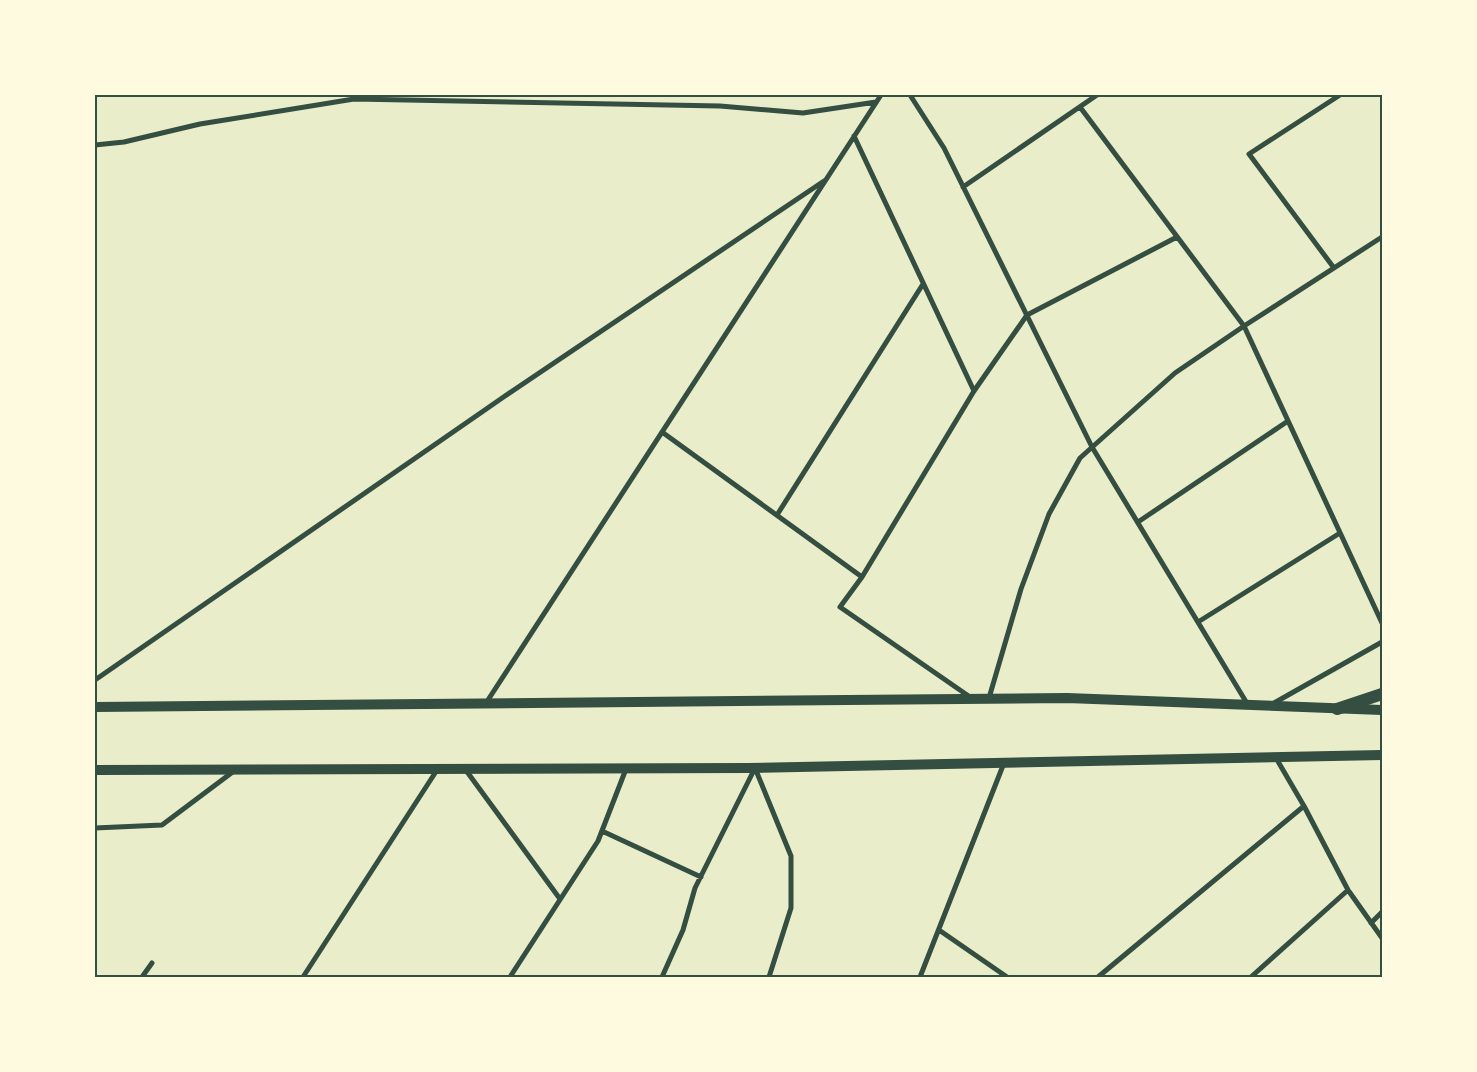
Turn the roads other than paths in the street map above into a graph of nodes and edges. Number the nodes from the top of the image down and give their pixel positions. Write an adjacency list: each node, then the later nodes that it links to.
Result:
1 (881, 95): 6 (street)
2 (910, 95): 11 (street)
3 (1097, 95): 7 (street)
4 (1340, 95): 14 (street)
5 (422, 98): 6 (street); 9 (street)
6 (876, 102): 8 (street)
7 (1080, 107): 11 (street); 12 (street)
8 (854, 136): 10 (street); 15 (street)
9 (95, 145)
10 (824, 181): 20 (street); 29 (street)
11 (963, 187): 16 (street)
12 (1177, 237): 16 (street); 17 (street)
13 (1382, 237): 14 (street)
14 (1334, 268): 17 (street)
15 (923, 284): 18 (street); 22 (street)
16 (1027, 315): 18 (street); 21 (street)
17 (1244, 326): 19 (street); 21 (street)
18 (974, 391): 25 (street)
19 (1288, 420): 23 (street); 24 (street)
20 (662, 432): 22 (street); 33 (street)
21 (1092, 447): 23 (street); 32 (street)
22 (777, 515): 25 (street)
23 (1138, 522): 26 (street)
24 (1340, 533): 26 (street); 27 (street)
25 (862, 577): 31 (street)
26 (1198, 622): 34 (street)
27 (1382, 623)
28 (1382, 642): 35 (street)
29 (95, 680)
30 (1382, 694): 37 (main road)
31 (973, 699): 32 (main road); 33 (main road)
32 (989, 699): 34 (main road)
33 (486, 703): 36 (main road)
34 (1248, 705): 35 (main road)
35 (1269, 706): 37 (main road)
36 (95, 707)
37 (1337, 709): 38 (main road)
38 (1382, 710)
39 (1382, 755): 40 (main road)
40 (1276, 757): 41 (main road); 48 (street)
41 (1004, 763): 43 (main road); 56 (street)
42 (627, 768): 43 (main road); 46 (main road); 50 (street)
43 (755, 768): 51 (street); 63 (street)
44 (235, 769): 45 (main road); 47 (main road); 49 (street)
45 (438, 769): 46 (main road); 60 (street)
46 (465, 769): 53 (street)
47 (95, 770)
48 (1304, 806): 52 (street); 66 (street)
49 (95, 828)
50 (602, 831): 51 (street); 53 (street)
51 (701, 877): 62 (street)
52 (1348, 890): 55 (street); 67 (street)
53 (560, 899): 61 (street)
54 (1382, 912): 55 (street)
55 (1371, 923): 57 (street)
56 (938, 930): 64 (street); 65 (street)
57 (1382, 938)
58 (152, 963): 59 (street)
59 (142, 977)
60 (303, 977)
61 (510, 977)
62 (662, 977)
63 (769, 977)
64 (920, 977)
65 (1007, 977)
66 (1098, 977)
67 (1251, 977)

